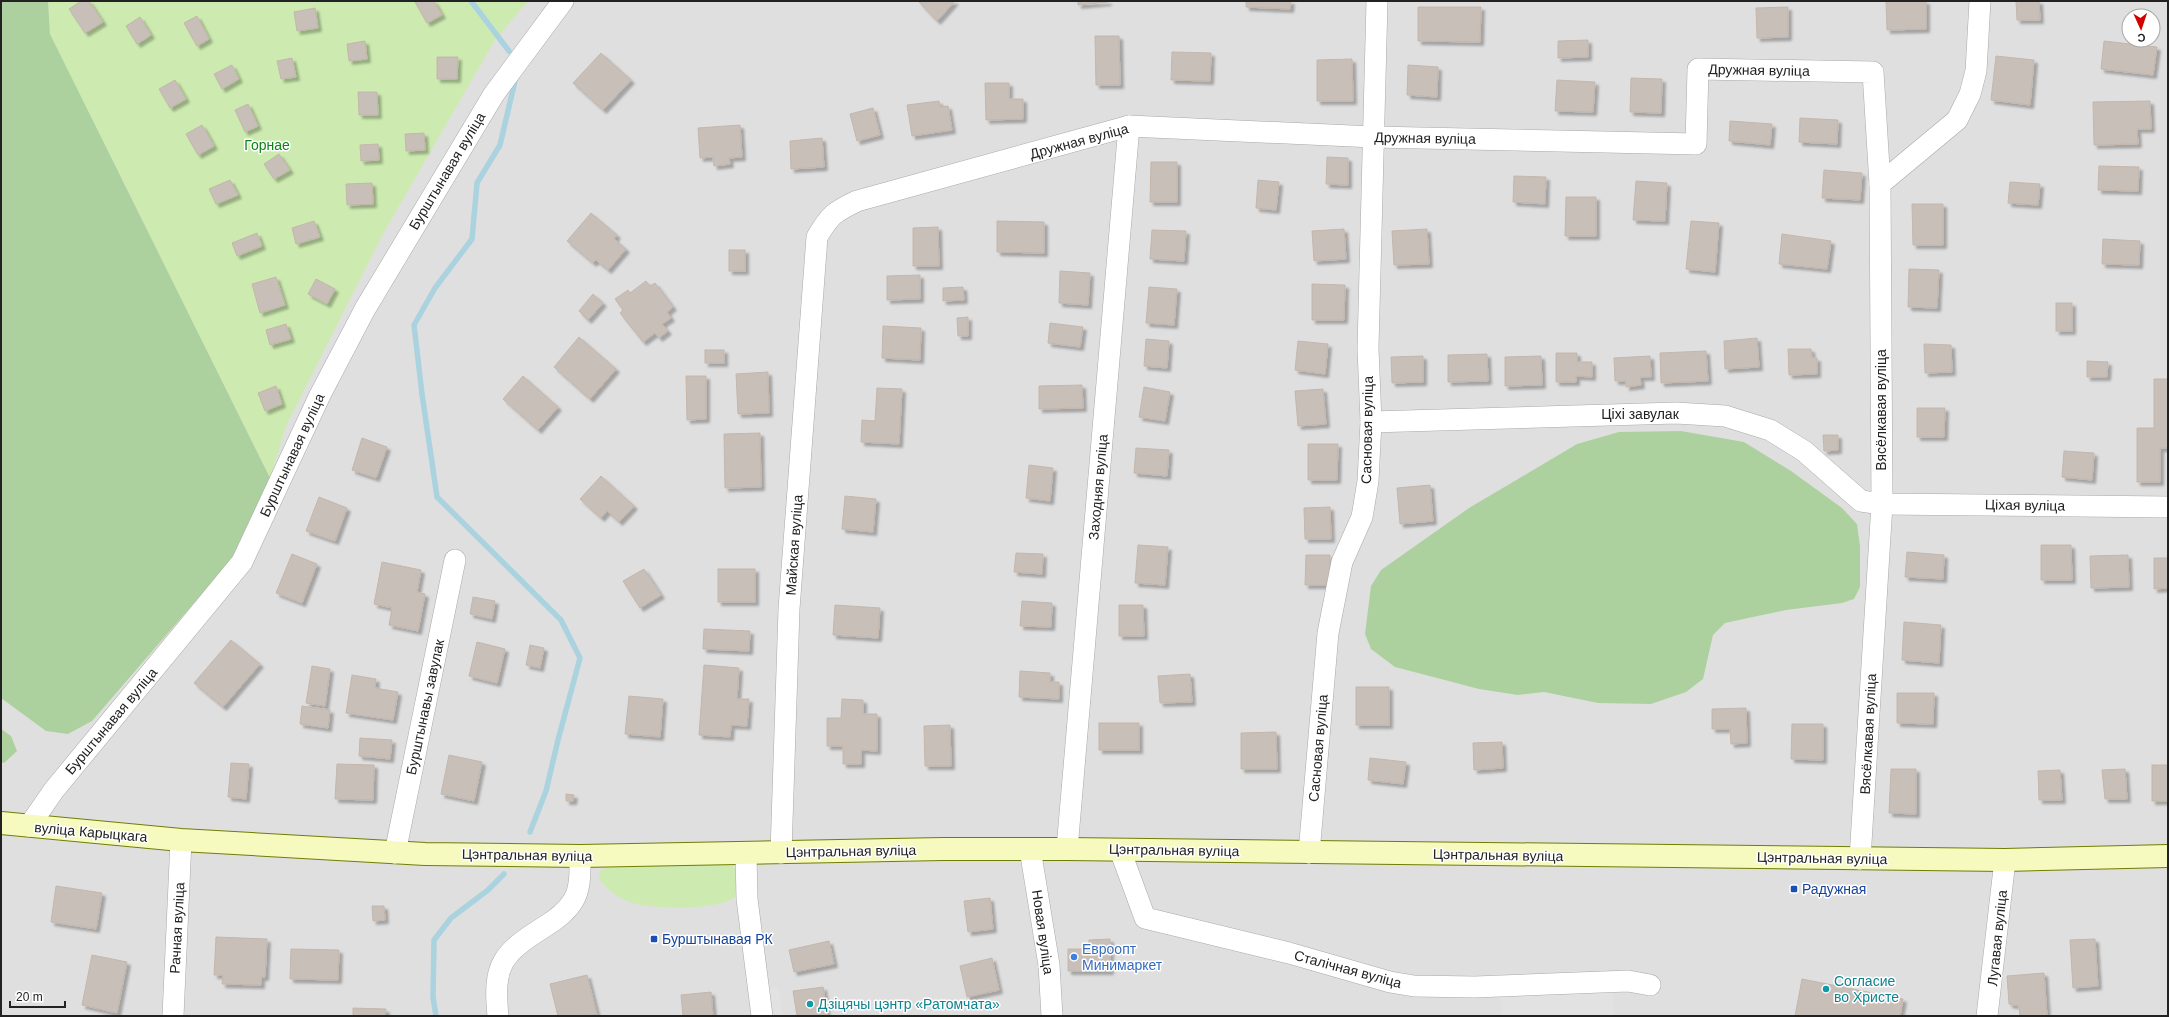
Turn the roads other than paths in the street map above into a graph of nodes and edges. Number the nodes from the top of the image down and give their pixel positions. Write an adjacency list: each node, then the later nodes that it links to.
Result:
1 (563, 1): 13 (street, Бурштынавая вуліца)
2 (1378, 1): 5 (street, Сасновая вуліца)
3 (1980, 1): 6 (street)
4 (1129, 126): 5 (street, Дружная вуліца); 7 (street, Дружная вуліца); 16 (street, Заходняя вуліца)
5 (1374, 137): 6 (street, Дружная вуліца); 8 (street, Сасновая вуліца)
6 (1880, 184): 9 (street, Вясёлкавая вуліца)
7 (817, 237): 19 (street, Майская вуліца)
8 (1371, 422): 9 (street, Ціхі завулак); 20 (street, Сасновая вуліца)
9 (1882, 504): 10 (street, Ціхая вуліца); 24 (street, Вясёлкавая вуліца)
10 (2168, 507)
11 (455, 560): 18 (street, Бурштынавы завулак)
12 (1, 823): 13 (street, вуліца Карыцкага)
13 (29, 826): 14 (street, вуліца Карыцкага)
14 (181, 840): 18 (street, Цэнтральная вуліца); 27 (street, Рачная вуліца)
15 (1030, 849): 16 (street, Цэнтральная вуліца); 19 (street, Цэнтральная вуліца); 30 (street, Новая вуліца)
16 (1067, 849): 17 (street, Цэнтральная вуліца)
17 (1120, 850): 20 (street, Цэнтральная вуліца); 26 (street, Сталічная вуліца)
18 (395, 853): 22 (street, Цэнтральная вуліца)
19 (781, 853): 21 (street, Цэнтральная вуліца)
20 (1309, 853): 24 (street, Цэнтральная вуліца)
21 (746, 854): 22 (street, Цэнтральная вуліца); 29 (street)
22 (580, 856): 28 (street)
23 (2168, 856): 25 (street, Цэнтральная вуліца)
24 (1860, 859): 25 (street, Цэнтральная вуліца)
25 (2005, 860): 31 (street, Лугавая вуліца)
26 (1650, 985)
27 (173, 1016)
28 (498, 1016)
29 (762, 1016)
30 (1052, 1016)
31 (1987, 1016)

